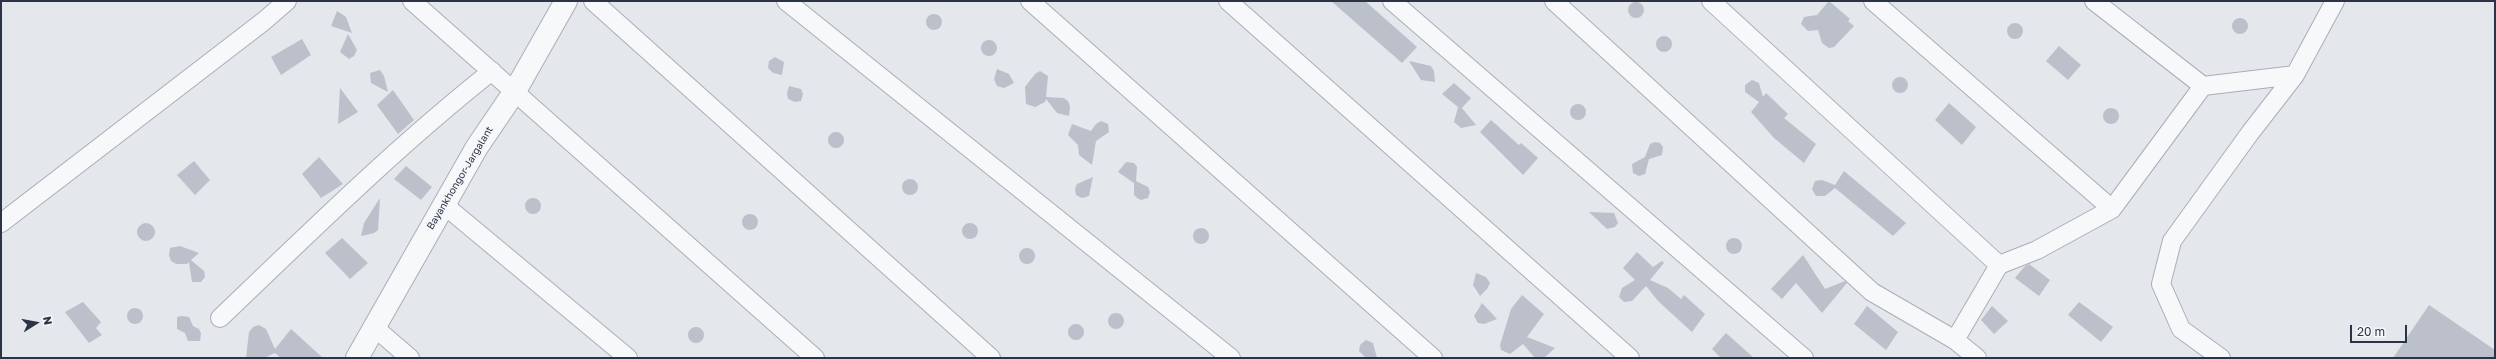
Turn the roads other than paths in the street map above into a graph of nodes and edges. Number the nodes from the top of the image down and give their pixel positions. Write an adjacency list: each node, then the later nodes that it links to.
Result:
1 (286, 1): 20 (street)
2 (412, 1): 14 (street)
3 (566, 1): 17 (street, Bayankhongor-Jargalant)
4 (593, 1): 29 (street)
5 (786, 1): 30 (street)
6 (1030, 1): 31 (street)
7 (1228, 1): 32 (street)
8 (1392, 1): 33 (street)
9 (1554, 1): 24 (street)
10 (1711, 1): 21 (street)
11 (1873, 1): 19 (street)
12 (2094, 1): 16 (street)
13 (2335, 1): 15 (street)
14 (492, 71): 17 (street); 22 (street)
15 (2296, 75): 16 (street); 35 (street)
16 (2203, 86): 19 (street)
17 (515, 91): 18 (street, Bayankhongor-Jargalant); 28 (street)
18 (443, 204): 23 (street, Bayankhongor-Jargalant); 27 (street)
19 (2112, 209): 21 (street)
20 (1, 223)
21 (1999, 265): 24 (street)
22 (220, 318)
23 (374, 326): 25 (street, Bayankhongor-Jargalant); 26 (street)
24 (1955, 340): 34 (street)
25 (357, 358)
26 (410, 358)
27 (628, 358)
28 (815, 358)
29 (991, 358)
30 (1231, 358)
31 (1433, 358)
32 (1630, 358)
33 (1804, 358)
34 (1977, 358)
35 (2221, 358)

